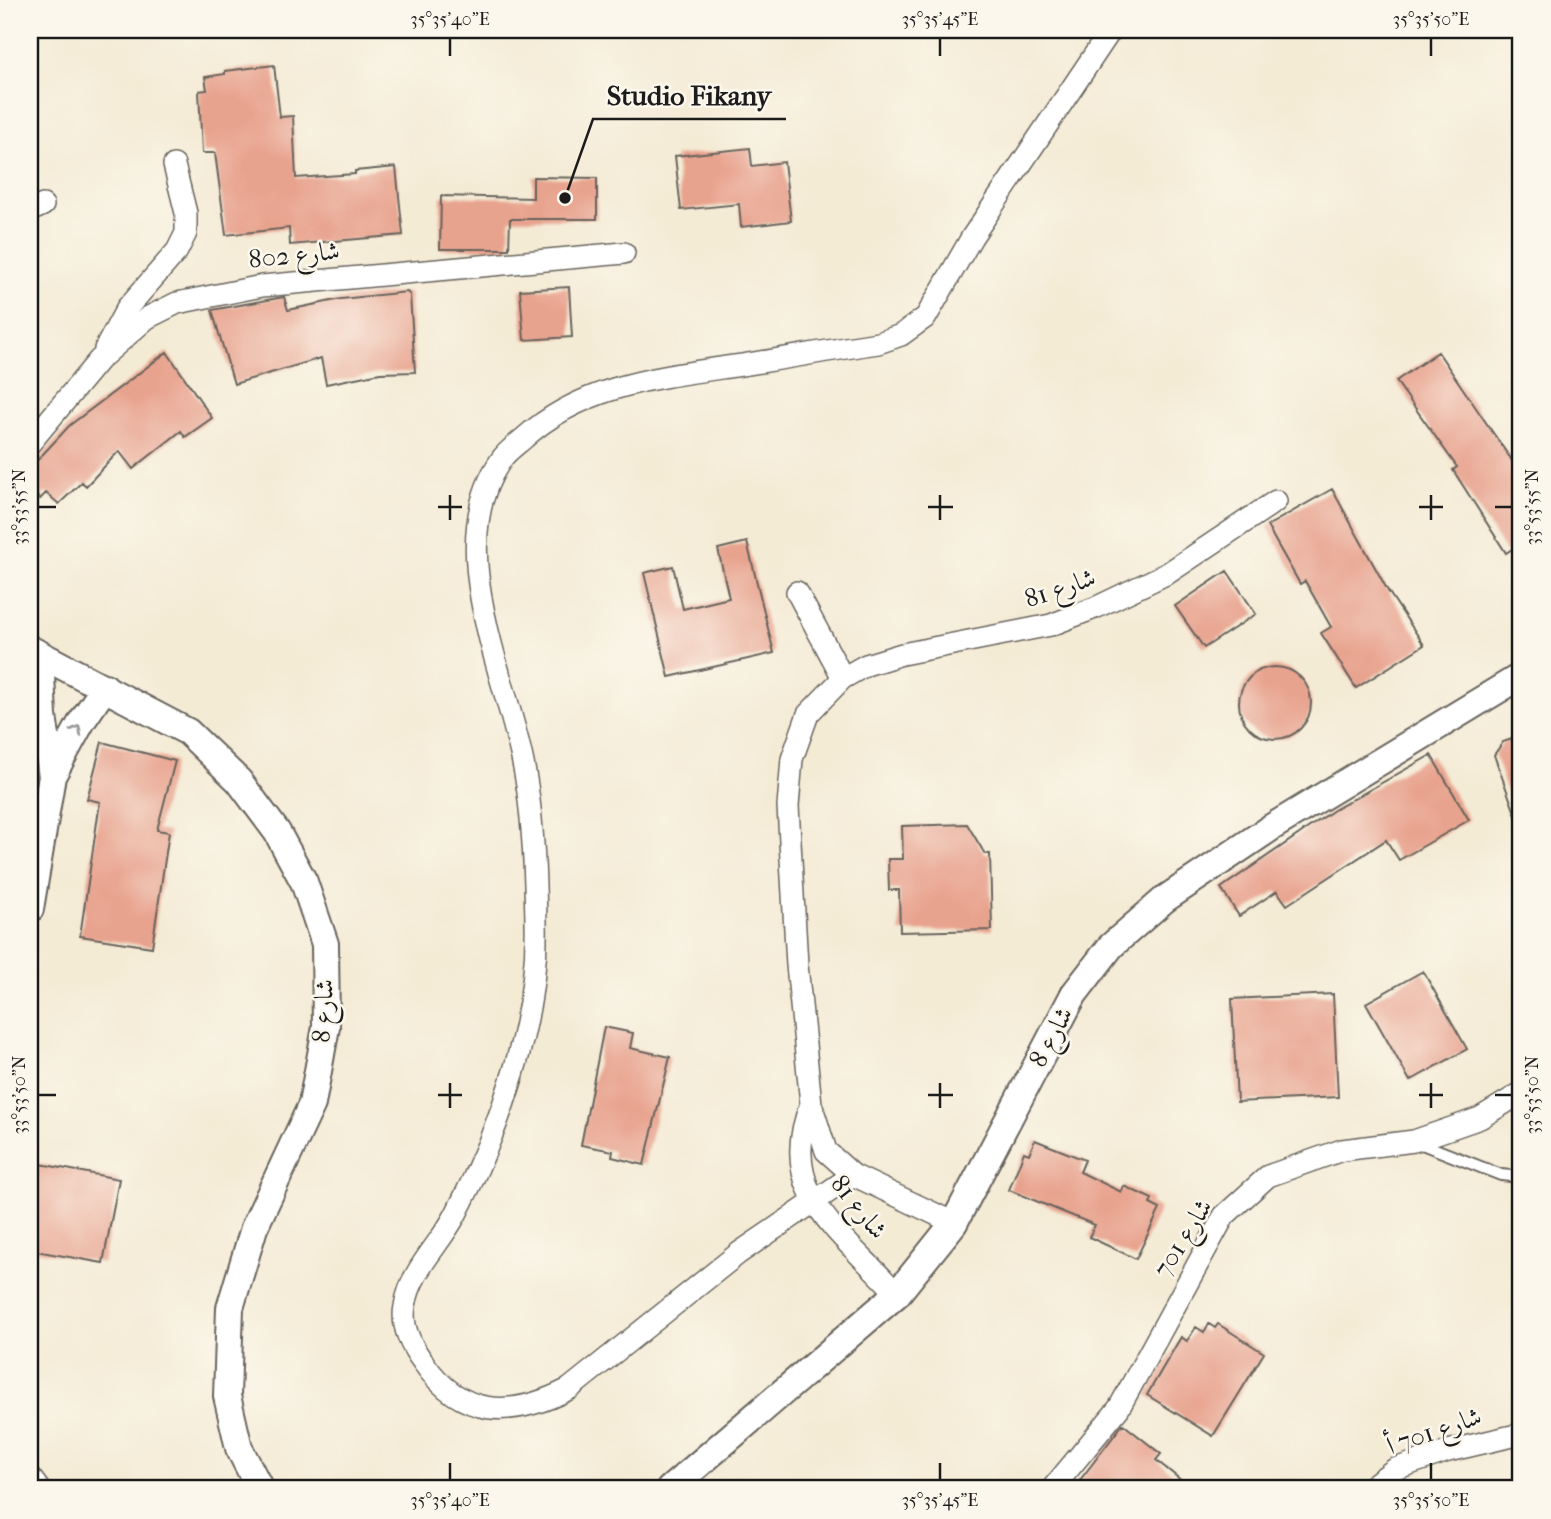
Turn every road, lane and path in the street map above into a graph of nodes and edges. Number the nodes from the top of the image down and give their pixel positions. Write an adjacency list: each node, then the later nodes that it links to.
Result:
1 (1111, 30): 19 (street)
2 (174, 165): 4 (street)
3 (624, 253): 4 (street, شارع 802)
4 (99, 360): 5 (street, شارع 802)
5 (30, 443)
6 (1276, 501): 10 (street, شارع 81)
7 (797, 592): 10 (street)
8 (35, 652): 11 (street, شارع 8); 12 (street)
9 (1521, 676): 20 (street, شارع 8)
10 (843, 678): 15 (street, شارع 81)
11 (105, 687): 12 (street, one-way to 11); 25 (street, شارع 8)
12 (52, 776): 13 (street)
13 (30, 909)
14 (1521, 1093): 16 (street, شارع 701)
15 (811, 1104): 17 (street, شارع 81); 19 (street, شارع 81)
16 (1414, 1141): 18 (lane); 27 (street, شارع 701)
17 (853, 1175): 19 (street); 20 (street, شارع 81)
18 (1521, 1177)
19 (812, 1201): 21 (street, شارع 81)
20 (954, 1223): 21 (street, شارع 8)
21 (897, 1294): 26 (street, شارع 8)
22 (1521, 1434): 28 (street, شارع 701 أ)
23 (30, 1476): 24 (street)
24 (39, 1489)
25 (260, 1489)
26 (670, 1489)
27 (1052, 1489)
28 (1368, 1489)

